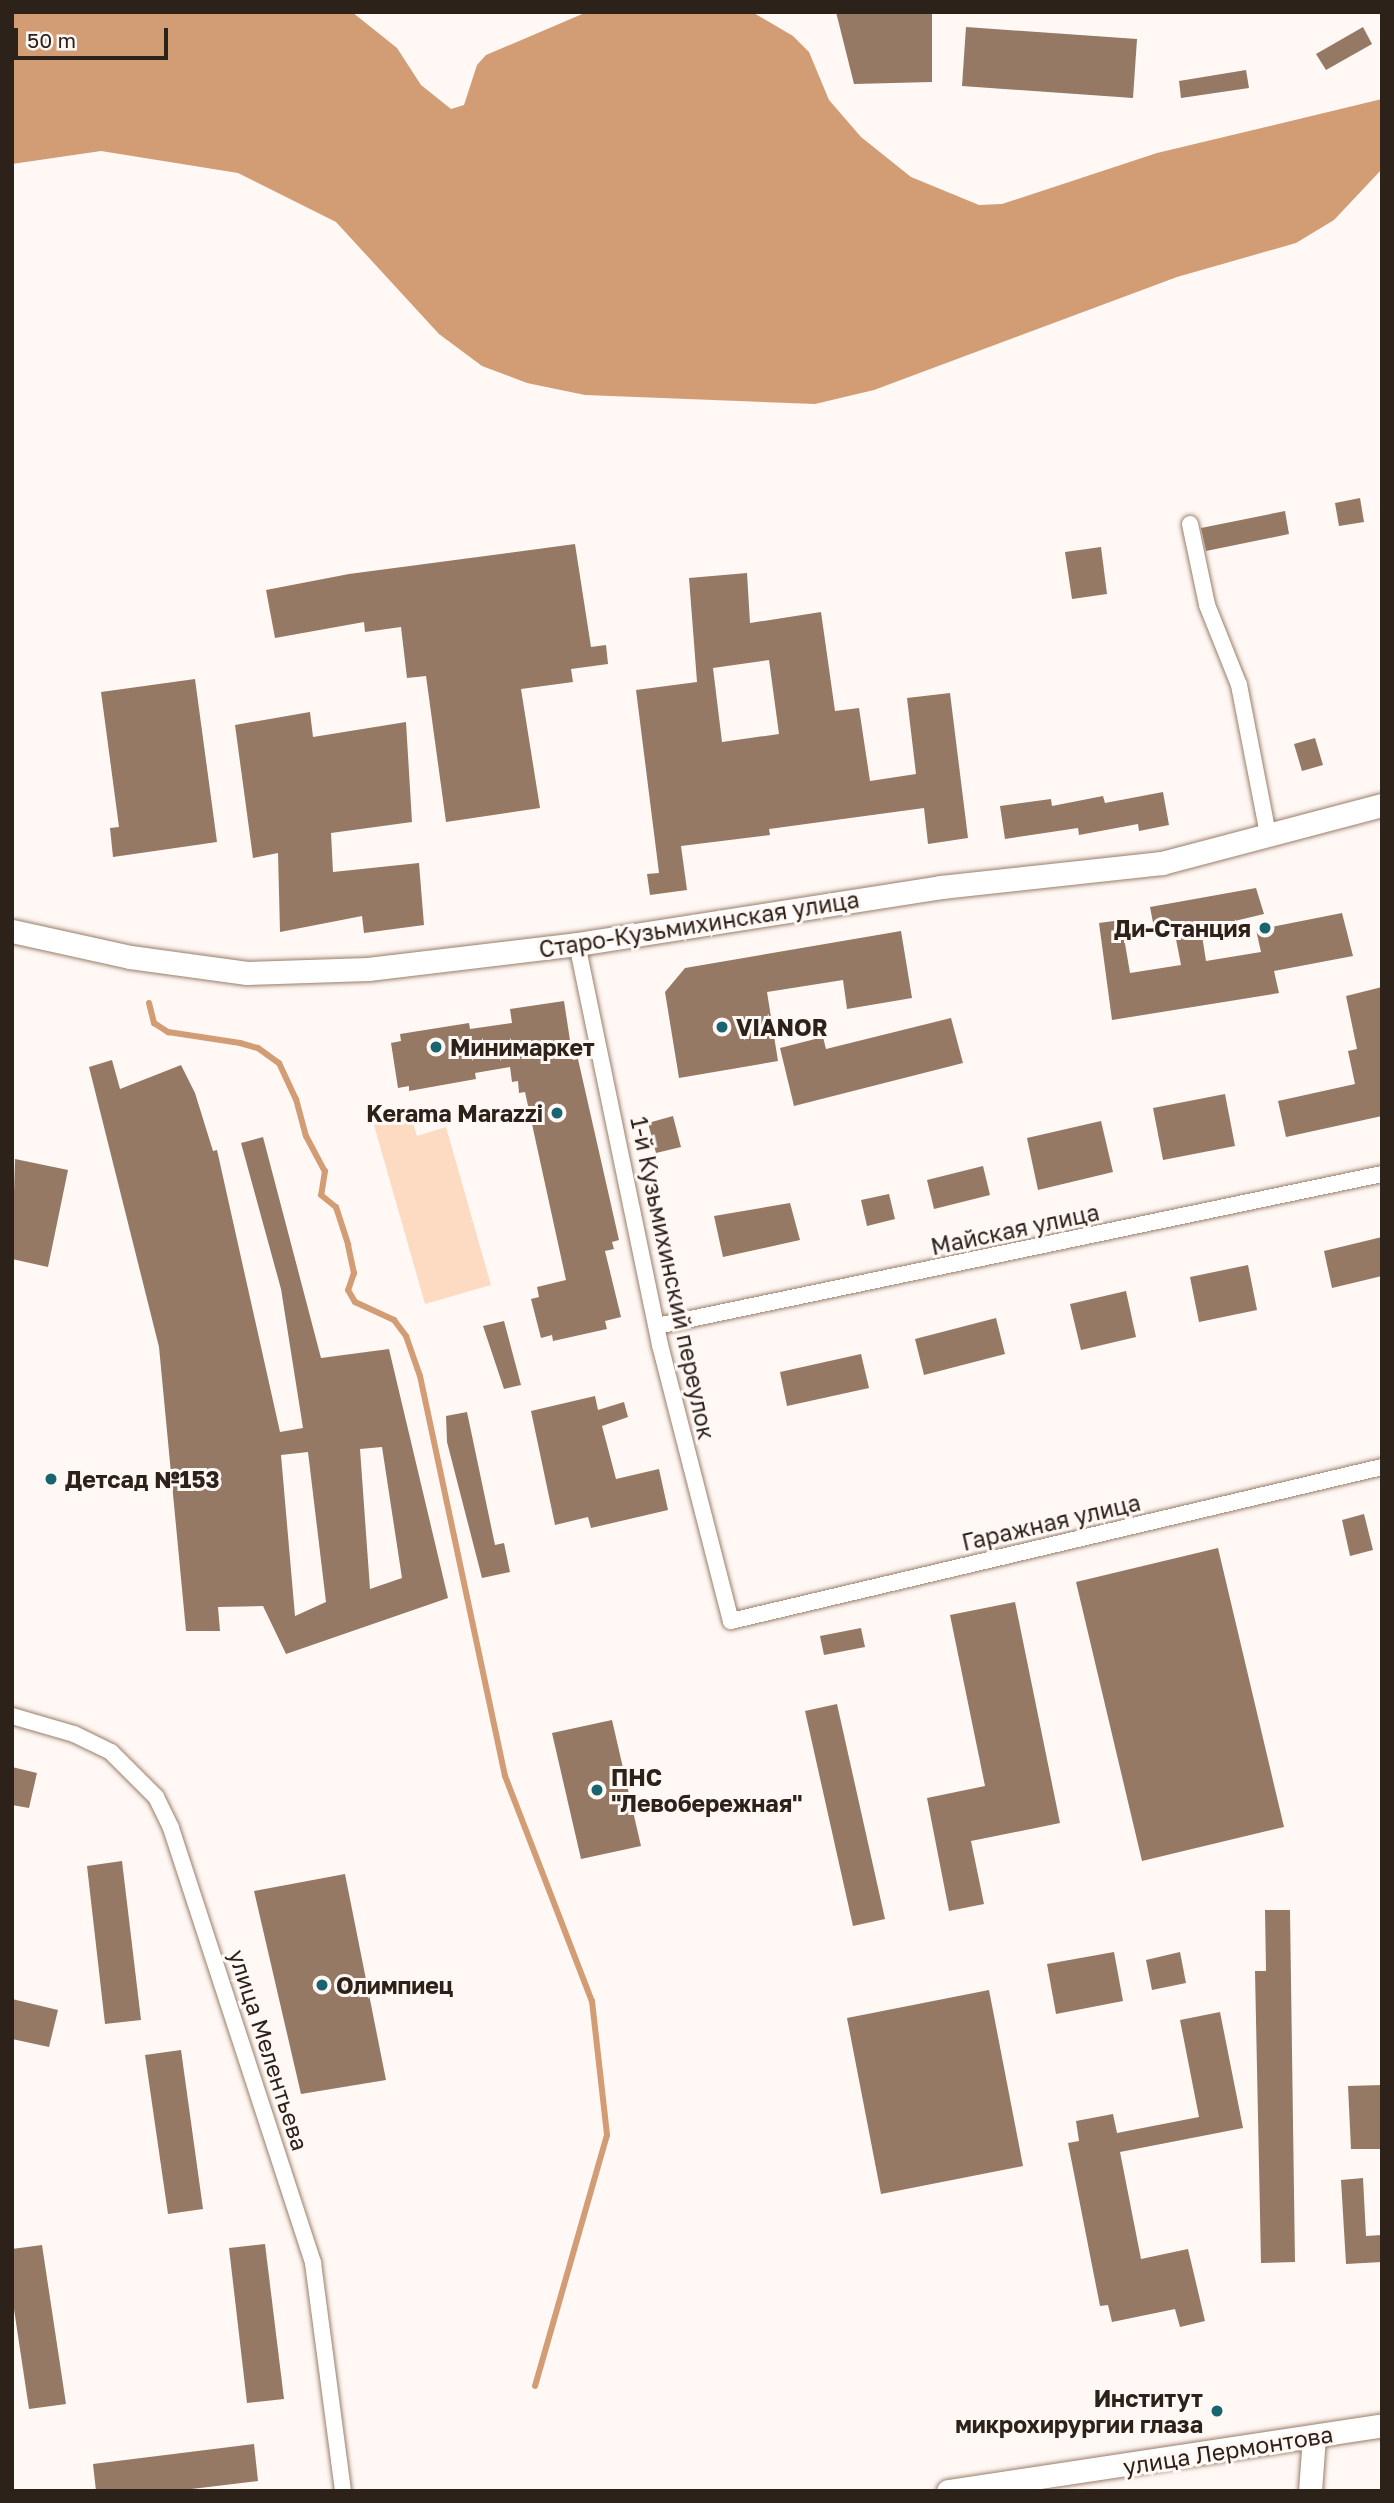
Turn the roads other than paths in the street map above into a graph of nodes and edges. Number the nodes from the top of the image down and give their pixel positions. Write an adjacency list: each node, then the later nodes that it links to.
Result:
1 (1190, 524): 3 (street)
2 (1382, 805): 3 (main road, Старо-Кузьмихинская улица)
3 (1268, 834): 5 (main road, Старо-Кузьмихинская улица)
4 (12, 931): 5 (main road, Старо-Кузьмихинская улица)
5 (577, 944): 7 (street, 1-й Кузьмихинский переулок)
6 (1382, 1174): 7 (street, Майская улица)
7 (657, 1326): 9 (street, 1-й Кузьмихинский переулок)
8 (1382, 1467): 9 (street, Гаражная улица)
9 (732, 1621)
10 (12, 1716): 13 (street, улица Мелентьева)
11 (1382, 2425): 12 (main road, улица Лермонтова)
12 (1314, 2436): 14 (main road, улица Лермонтова); 15 (main road)
13 (343, 2491)
14 (948, 2491)
15 (1310, 2491)

